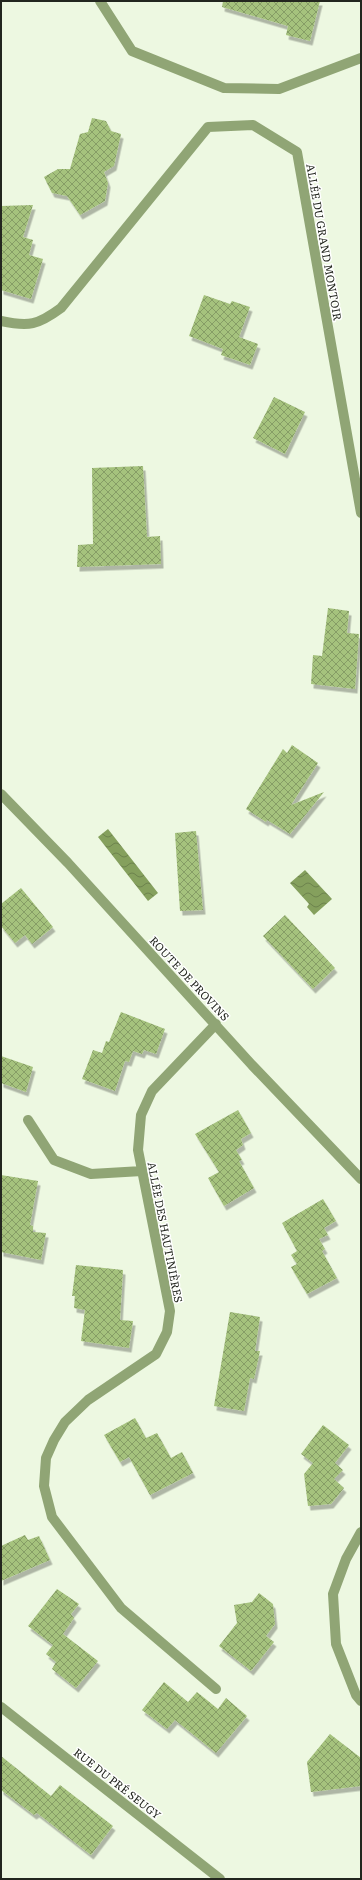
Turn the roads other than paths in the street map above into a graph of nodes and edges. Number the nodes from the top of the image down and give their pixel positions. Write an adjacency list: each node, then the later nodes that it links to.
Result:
1 (100, 1): 2 (street)
2 (361, 58)
3 (1, 322): 4 (street, ALLÉE DU GRAND MONTOIR)
4 (361, 513)
5 (1, 794): 6 (street, ROUTE DE PROVINS)
6 (216, 1024): 8 (street, ALLÉE DES HAUTINIÈRES); 9 (street, ROUTE DE PROVINS)
7 (28, 1120): 8 (street)
8 (142, 1171): 11 (street, ALLÉE DES HAUTINIÈRES)
9 (361, 1179)
10 (361, 1532): 12 (street)
11 (216, 1689)
12 (361, 1701)
13 (1, 1707): 14 (street, RUE DU PRÉ SEUGY)
14 (220, 1879)

